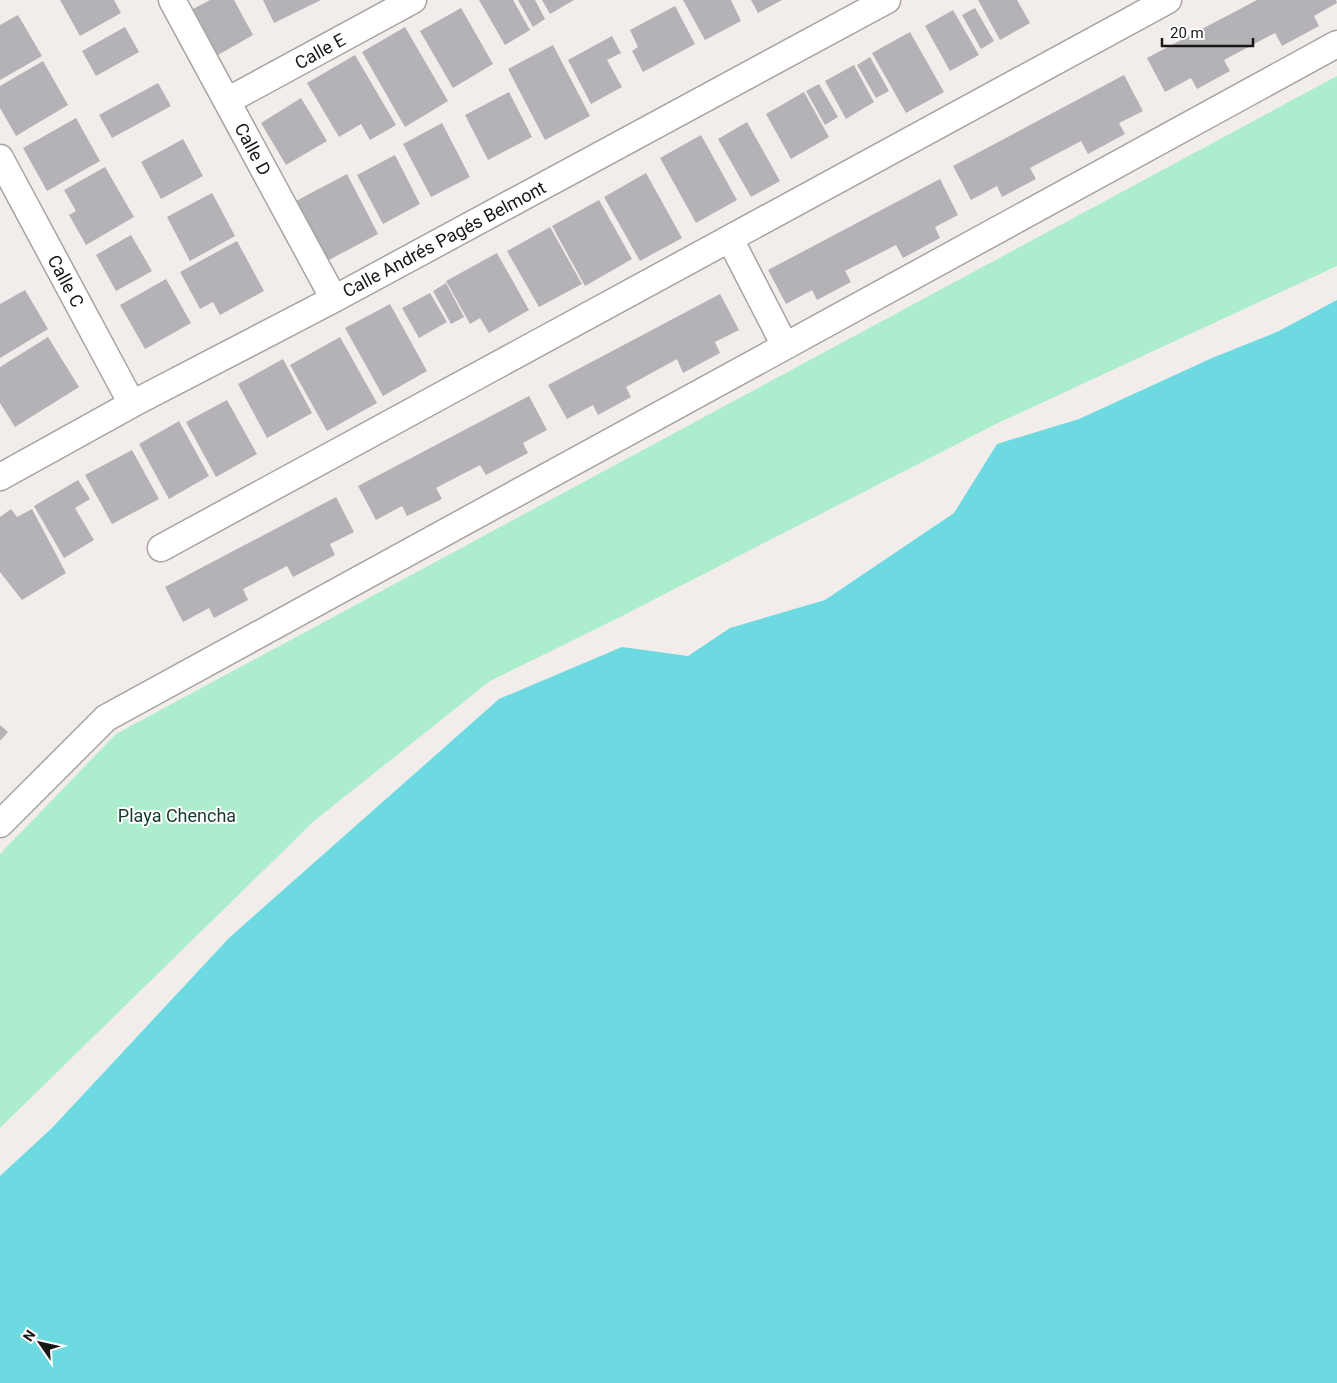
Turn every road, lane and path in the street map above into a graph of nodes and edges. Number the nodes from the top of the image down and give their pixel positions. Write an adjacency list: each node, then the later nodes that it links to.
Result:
1 (172, 0): 6 (street, Calle D)
2 (413, 0): 6 (street, Calle E)
3 (887, 0): 9 (street, Calle Andrés Pagés Belmont)
4 (1168, 0): 8 (street)
5 (1337, 44): 10 (street)
6 (227, 101): 9 (street, Calle D)
7 (0, 158): 11 (street, Calle C)
8 (730, 239): 10 (street); 13 (street)
9 (334, 299): 11 (street, Calle Andrés Pagés Belmont)
10 (785, 346): 14 (street)
11 (132, 404): 12 (street, Calle Andrés Pagés Belmont)
12 (0, 477)
13 (161, 548)
14 (0, 824)

